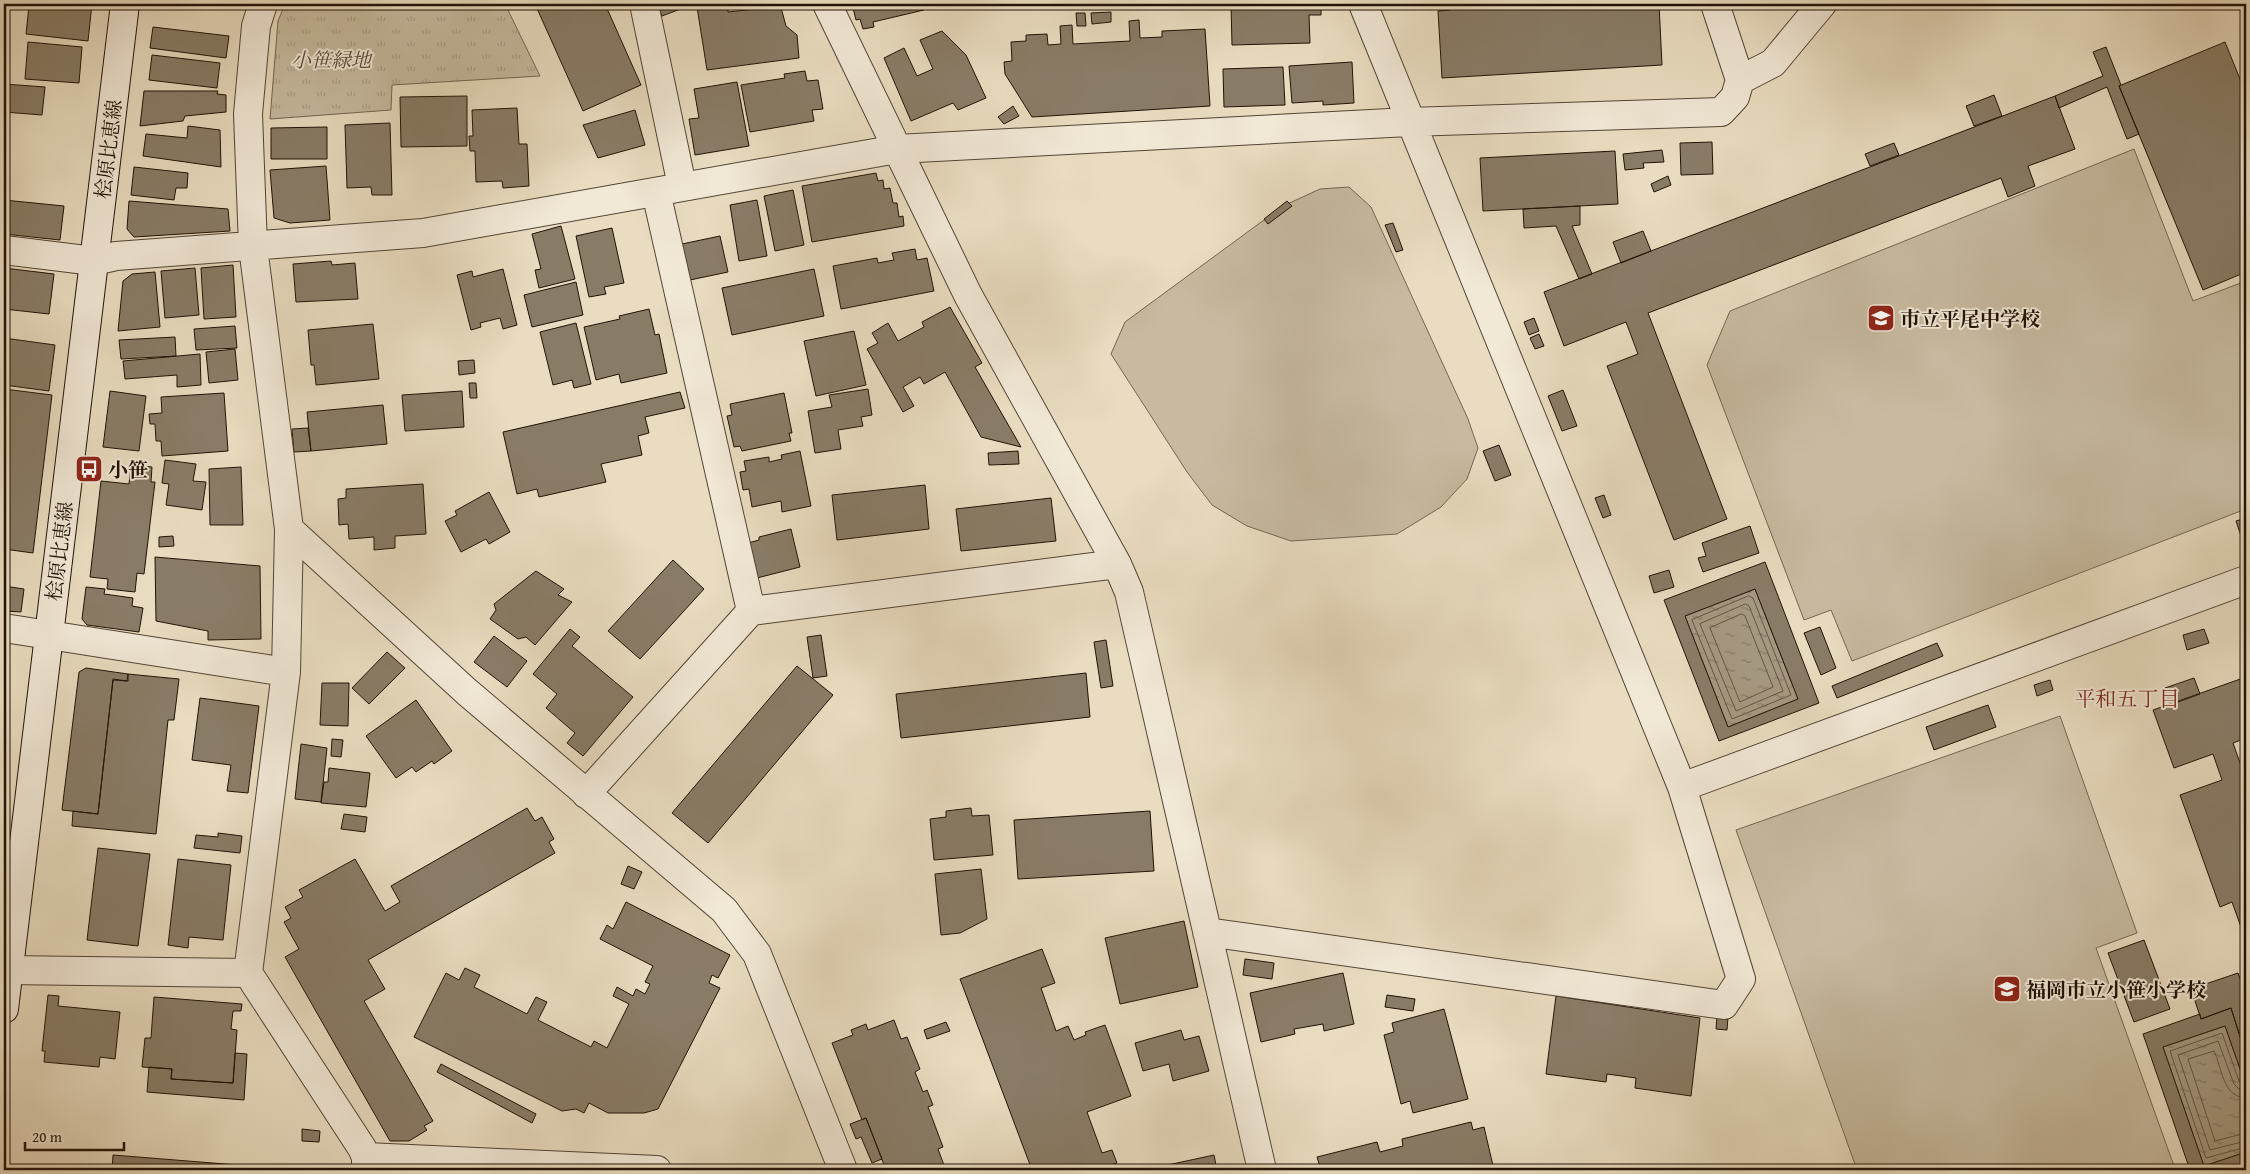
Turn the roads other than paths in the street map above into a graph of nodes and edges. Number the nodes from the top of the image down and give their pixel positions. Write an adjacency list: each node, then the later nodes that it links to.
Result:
1 (125, 4): 15 (street, 桧原比恵線)
2 (263, 4): 13 (street)
3 (644, 4): 11 (street)
4 (826, 4): 10 (street)
5 (1363, 4): 9 (street)
6 (1715, 4): 8 (street)
7 (1822, 4): 8 (street)
8 (1740, 80): 9 (street)
9 (1409, 122): 10 (street); 23 (street)
10 (898, 149): 11 (street); 17 (street)
11 (682, 186): 12 (street)
12 (656, 192): 13 (street); 19 (street)
13 (253, 247): 15 (street); 16 (street)
14 (4, 250): 15 (street)
15 (94, 261): 21 (street, 桧原比恵線)
16 (289, 529): 22 (street); 24 (street)
17 (1117, 564): 19 (street); 25 (street)
18 (2246, 580): 23 (street)
19 (751, 611): 24 (street)
20 (4, 628): 21 (street)
21 (48, 635): 22 (street); 26 (street, 桧原比恵線)
22 (286, 672): 27 (street)
23 (1682, 788): 25 (street)
24 (586, 794): 31 (street)
25 (1207, 932): 32 (street)
26 (5, 969): 27 (street); 28 (street, 桧原比恵線)
27 (248, 973): 29 (street)
28 (4, 1009)
29 (371, 1166): 30 (street)
30 (657, 1170)
31 (843, 1170)
32 (1262, 1170)

